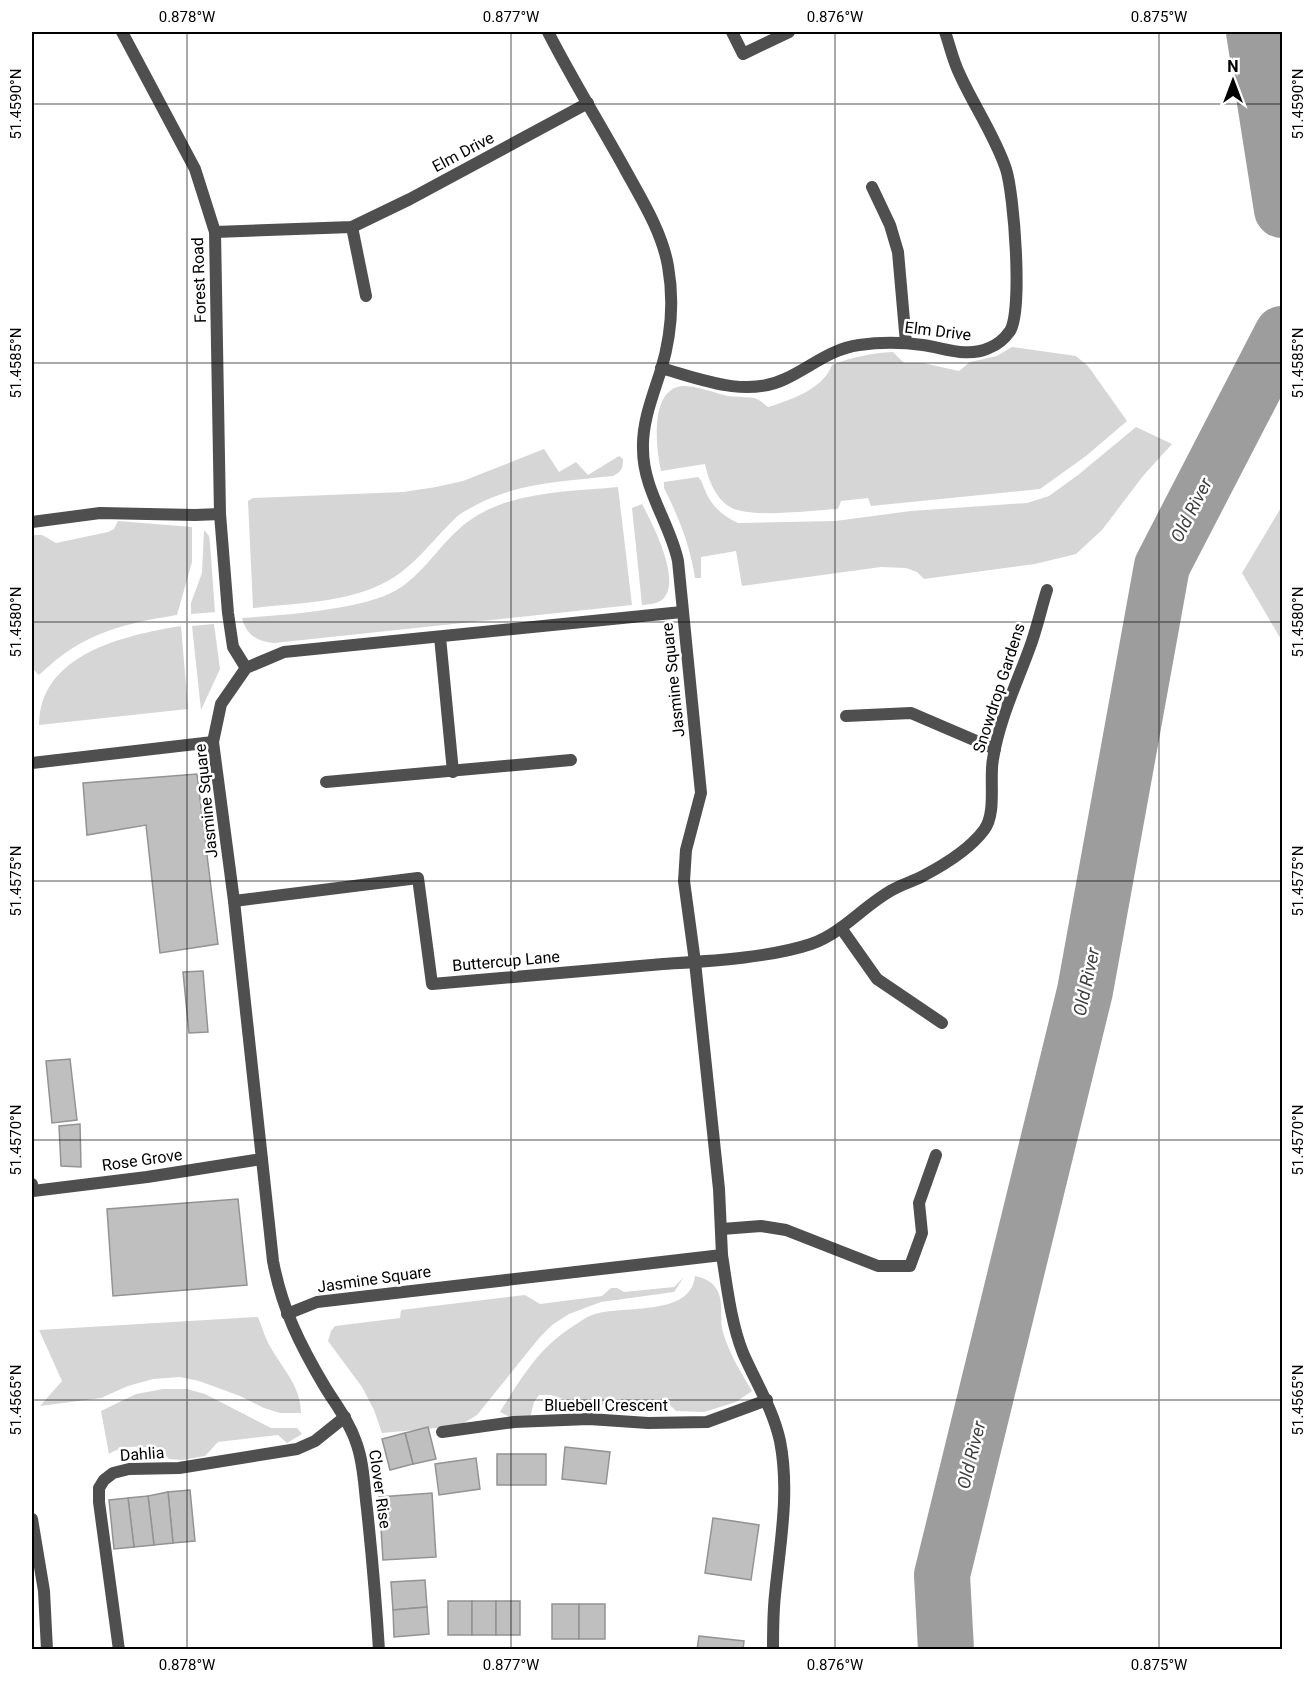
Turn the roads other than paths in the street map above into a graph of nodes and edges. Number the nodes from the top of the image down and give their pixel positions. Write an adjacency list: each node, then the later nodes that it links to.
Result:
1 (123, 32): 9 (street, Forest Road)
2 (548, 32): 6 (street)
3 (732, 32): 4 (street)
4 (789, 32)
5 (945, 32): 11 (street, Elm Drive)
6 (588, 103): 8 (street, Elm Drive); 12 (street)
7 (872, 187): 11 (street)
8 (352, 226): 9 (street, Elm Drive); 10 (street)
9 (215, 232): 13 (street, Forest Road)
10 (366, 296)
11 (906, 343): 12 (street, Elm Drive)
12 (662, 368): 16 (street)
13 (220, 514): 14 (street); 18 (street, Forest Road)
14 (32, 522)
15 (1047, 590): 21 (street, Snowdrop Gardens)
16 (682, 612): 17 (street, Jasmine Square); 28 (street, Jasmine Square)
17 (440, 637): 18 (street, Jasmine Square); 24 (street)
18 (246, 668): 20 (street, Jasmine Square)
19 (846, 716): 21 (street)
20 (213, 742): 23 (street); 26 (street, Jasmine Square)
21 (995, 748): 27 (street, Snowdrop Gardens)
22 (572, 760): 24 (street)
23 (32, 763)
24 (453, 772): 25 (street)
25 (326, 782)
26 (234, 901): 28 (street, Buttercup Lane); 31 (street, Jasmine Square)
27 (841, 928): 28 (street, Snowdrop Gardens); 29 (street)
28 (695, 962): 33 (street, Jasmine Square)
29 (942, 1023)
30 (936, 1155): 33 (street)
31 (262, 1159): 32 (street, Rose Grove); 35 (street, Jasmine Square)
32 (32, 1184)
33 (722, 1228): 34 (street, Jasmine Square)
34 (722, 1255): 35 (street, Jasmine Square); 36 (street)
35 (287, 1314): 37 (street, Clover Rise)
36 (767, 1400): 38 (street, Bluebell Crescent); 43 (street)
37 (345, 1417): 41 (street, Dahlia); 42 (street, Clover Rise)
38 (442, 1432)
39 (32, 1519): 40 (street)
40 (47, 1650)
41 (119, 1650)
42 (379, 1650)
43 (772, 1650)

